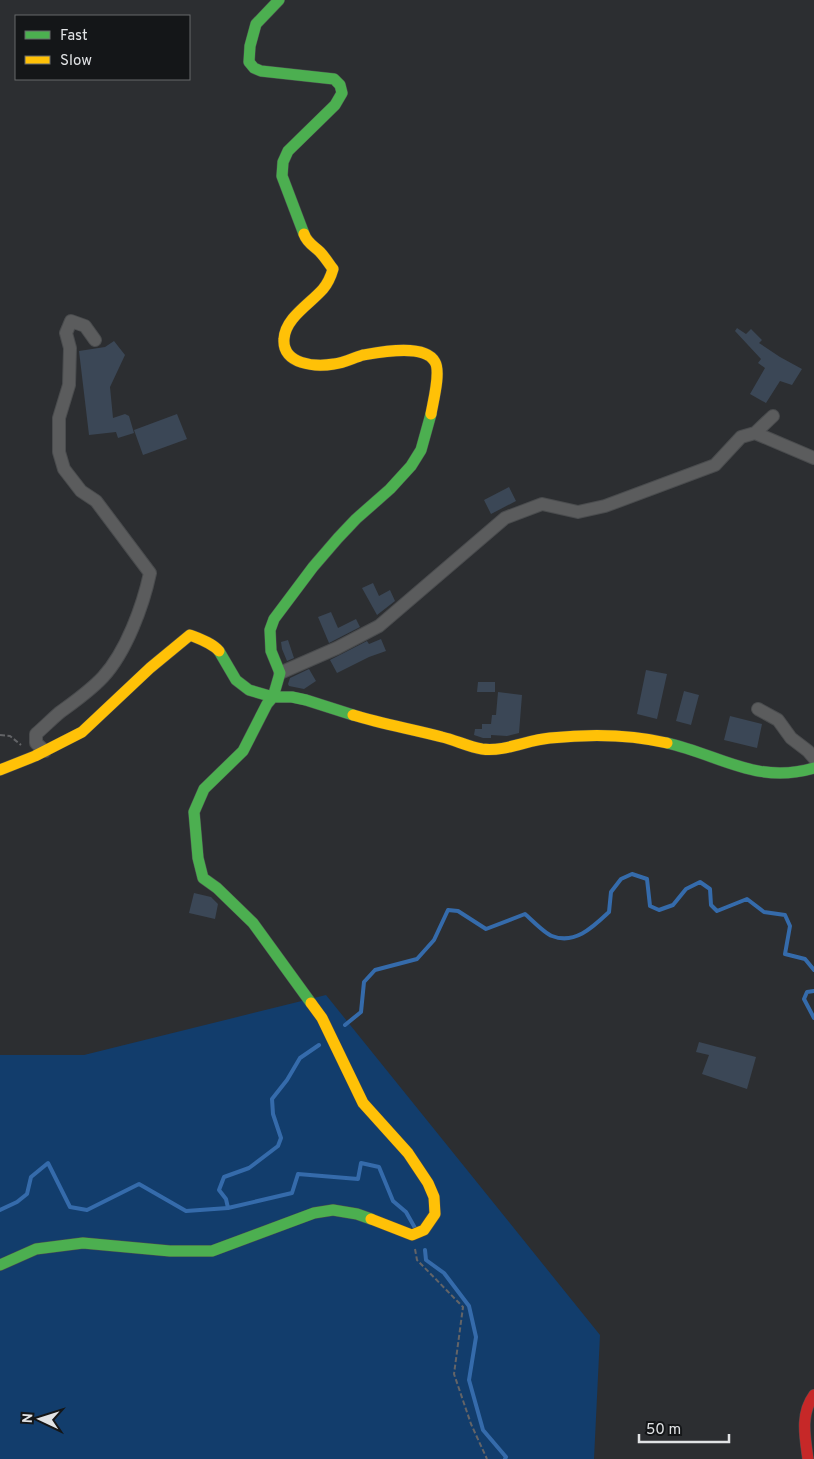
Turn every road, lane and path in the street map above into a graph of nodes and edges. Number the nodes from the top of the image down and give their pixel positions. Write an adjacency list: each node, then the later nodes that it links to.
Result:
1 (279, 0): 6 (street)
2 (95, 340): 10 (street)
3 (773, 416): 4 (street)
4 (755, 433): 5 (street); 6 (street)
5 (814, 458)
6 (280, 673): 7 (street)
7 (273, 697): 10 (street); 12 (street); 14 (street)
8 (758, 709): 11 (street)
9 (0, 735): 10 (path)
10 (40, 753): 13 (street)
11 (814, 758)
12 (814, 768)
13 (0, 770)
14 (412, 1235): 15 (street); 17 (path)
15 (0, 1265)
16 (814, 1395): 18 (street)
17 (488, 1459)
18 (808, 1459)

